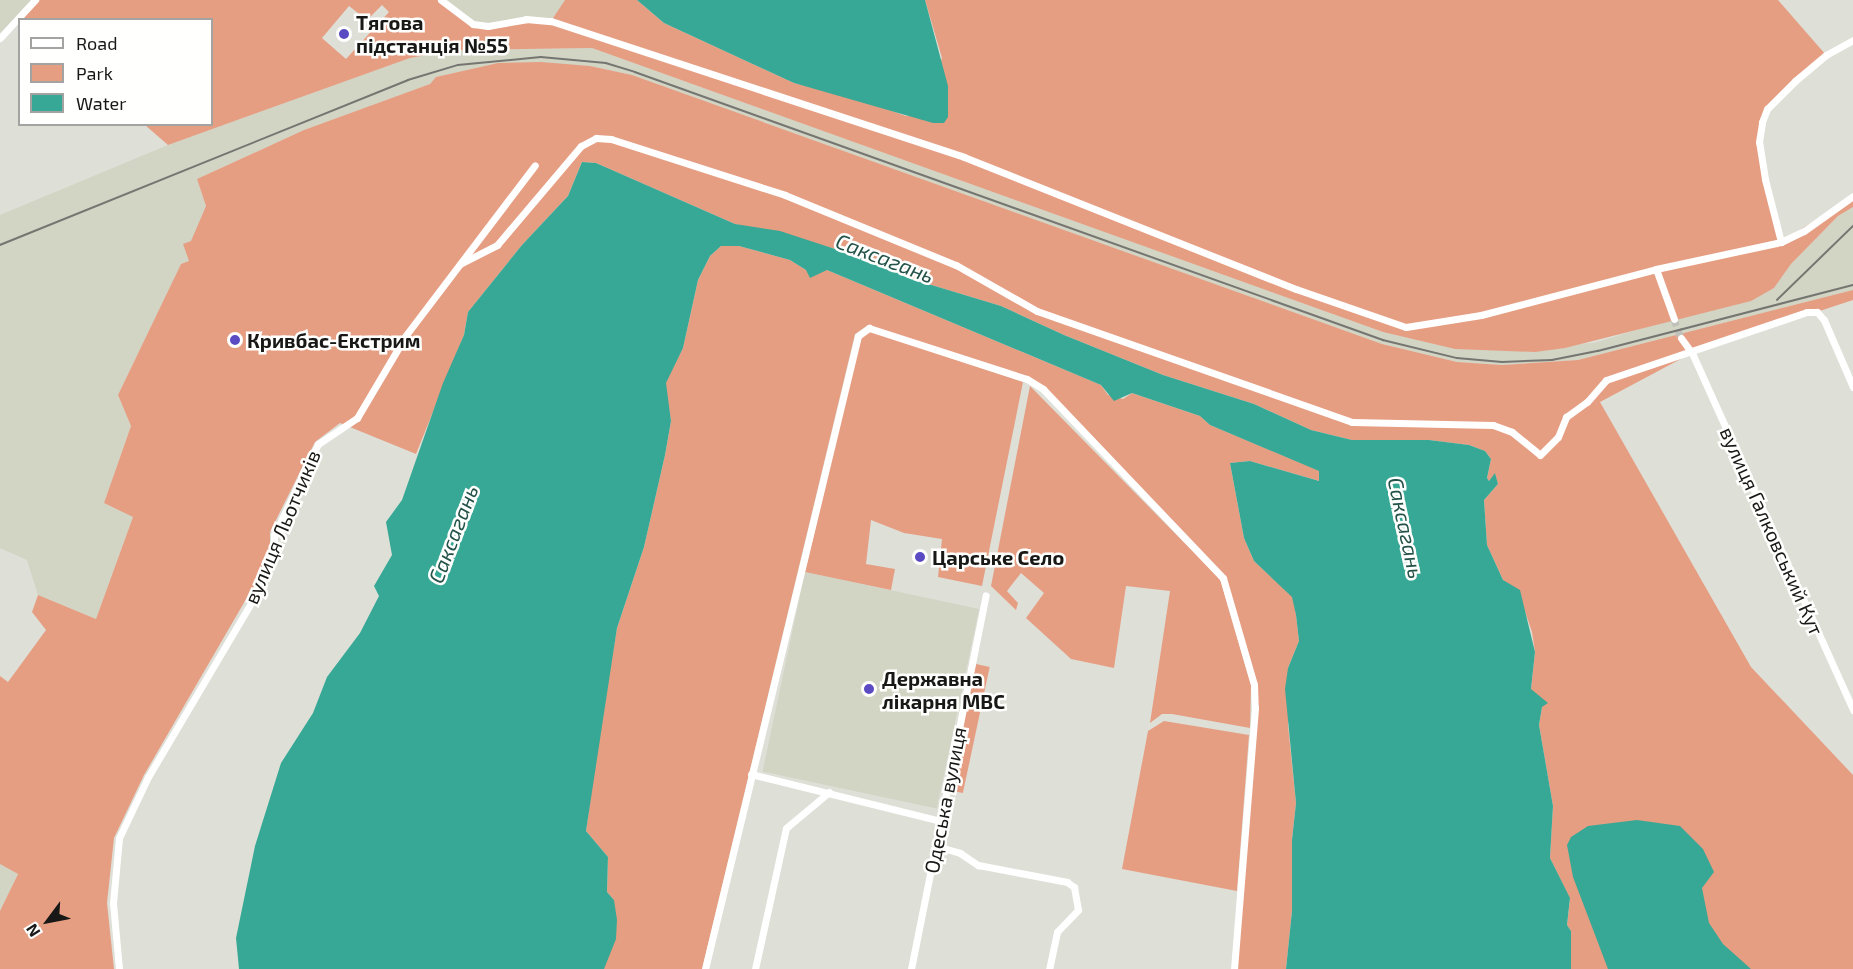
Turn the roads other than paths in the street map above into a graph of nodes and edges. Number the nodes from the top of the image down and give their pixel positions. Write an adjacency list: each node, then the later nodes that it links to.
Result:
1 (34, 0): 3 (street)
2 (441, 0): 9 (street)
3 (0, 38)
4 (1853, 40): 7 (street)
5 (535, 165): 8 (street, вулиця Льотчиків)
6 (1853, 196): 7 (street)
7 (1781, 242): 9 (street)
8 (460, 264): 12 (street); 20 (street, вулиця Льотчиків)
9 (1656, 269): 10 (street)
10 (1674, 319)
11 (1681, 338): 12 (street, вулиця Галковський Кут)
12 (1692, 353): 13 (street); 15 (street, вулиця Галковський Кут)
13 (1853, 387)
14 (986, 595): 18 (street, Одеська вулиця)
15 (1853, 710)
16 (751, 774): 17 (street); 21 (street); 25 (street)
17 (829, 792): 18 (street); 22 (street)
18 (941, 821): 19 (street, Одеська вулиця)
19 (936, 846): 23 (street, Одеська вулиця); 24 (street)
20 (119, 969)
21 (705, 969)
22 (755, 969)
23 (910, 969)
24 (1049, 969)
25 (1234, 969)

